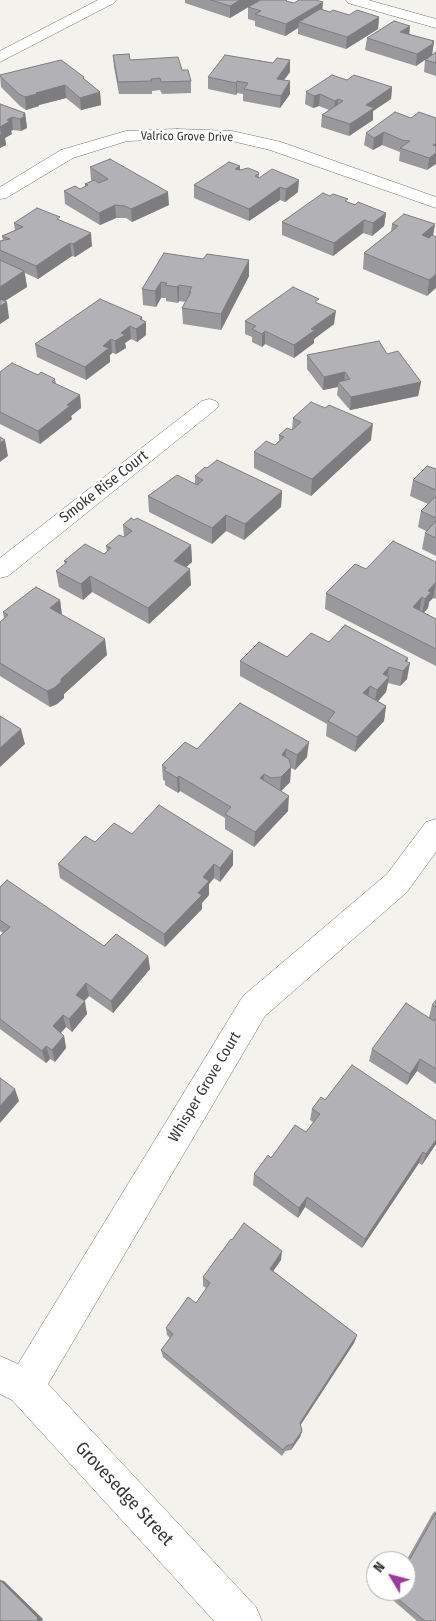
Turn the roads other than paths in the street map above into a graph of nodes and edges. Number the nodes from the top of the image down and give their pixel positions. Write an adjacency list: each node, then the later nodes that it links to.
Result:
1 (109, 0): 4 (street)
2 (353, 0): 3 (street)
3 (436, 24)
4 (0, 57)
5 (0, 194): 6 (street, Valrico Grove Drive)
6 (436, 203)
7 (209, 405): 8 (street, Smoke Rise Court)
8 (0, 570)
9 (436, 830): 10 (street, Whisper Grove Court)
10 (12, 1380): 11 (street, Grovesedge Street)
11 (242, 1621)

